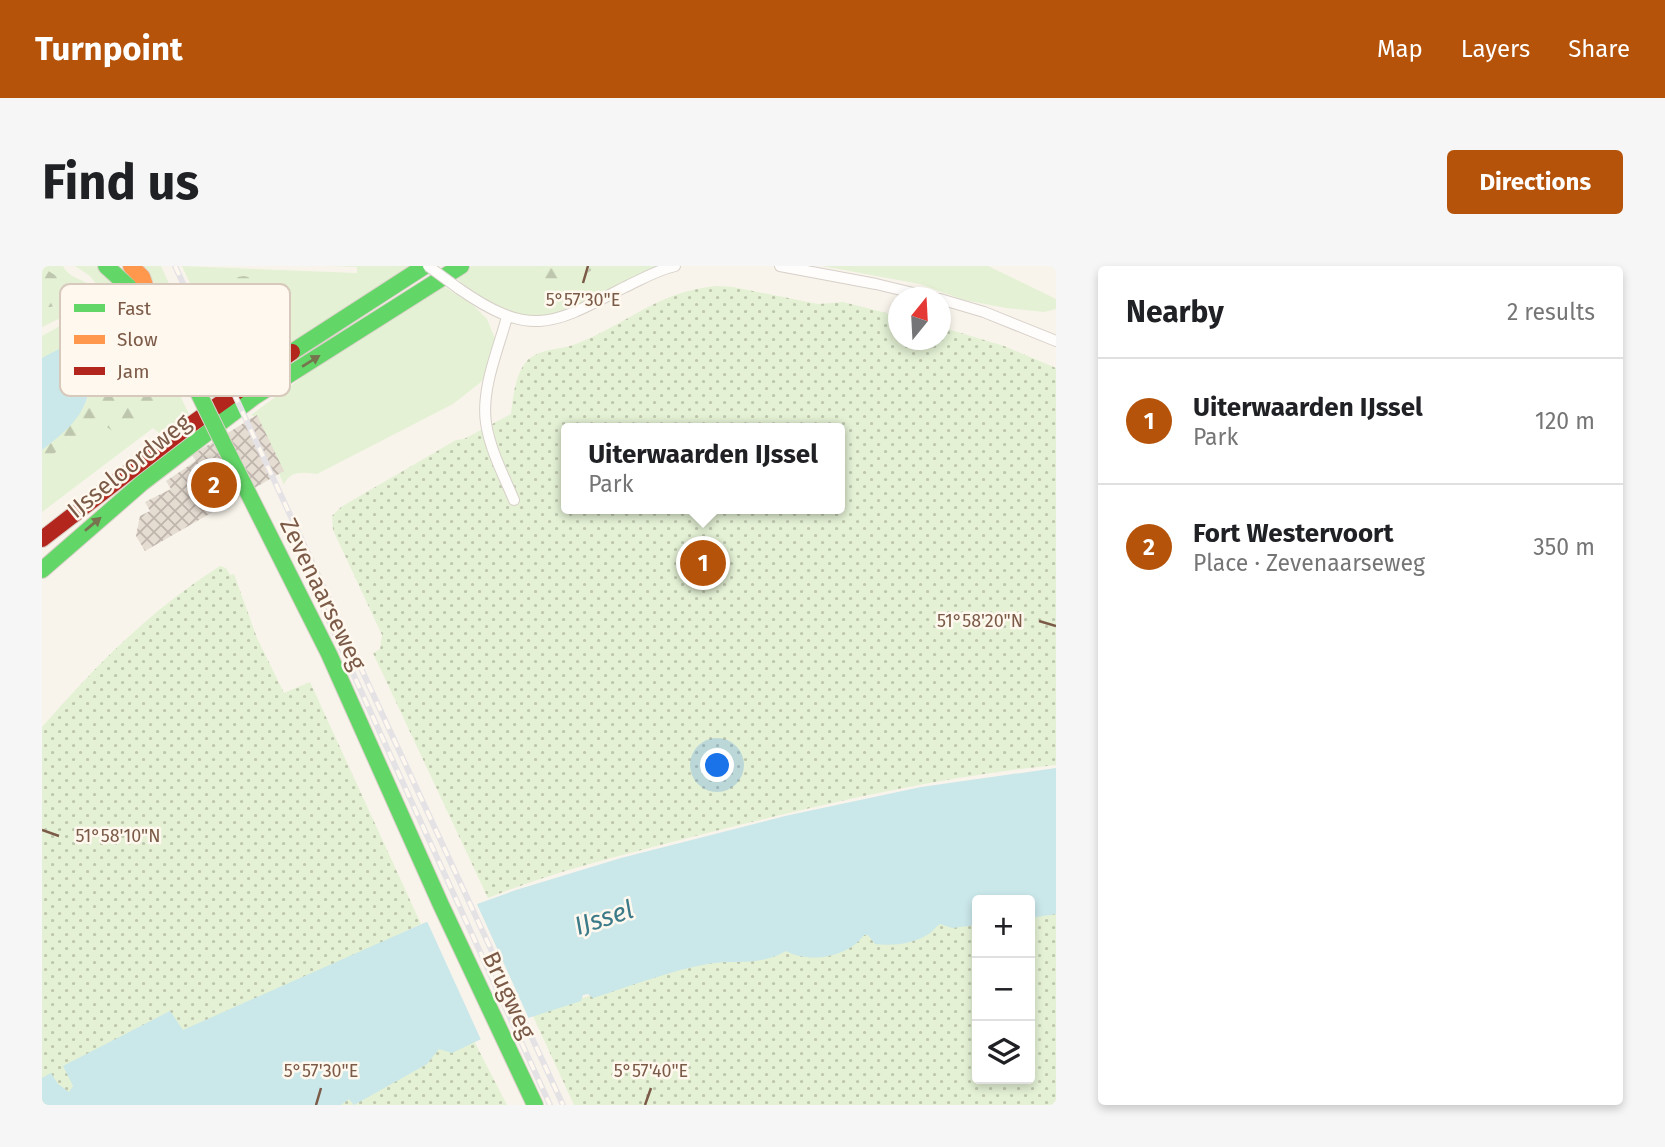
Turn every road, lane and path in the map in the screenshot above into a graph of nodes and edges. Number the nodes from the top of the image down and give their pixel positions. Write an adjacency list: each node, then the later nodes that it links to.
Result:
1 (106, 266): 7 (main road, Zevenaarseweg)
2 (131, 266): 8 (main road, Zevenaarseweg)
3 (427, 266): 11 (street, bridge); 13 (main road, IJsseloordweg)
4 (461, 266): 14 (main road, IJsseloordweg, one-way to 4)
5 (675, 266): 11 (street)
6 (780, 266): 9 (street)
7 (126, 284)
8 (144, 284)
9 (888, 287)
10 (951, 302): 12 (street)
11 (508, 317): 18 (street)
12 (1056, 341)
13 (290, 355)
14 (290, 374)
15 (200, 396): 21 (main road, Zevenaarseweg, bridge)
16 (230, 396): 19 (main road, IJsseloordweg)
17 (256, 396): 20 (main road, IJsseloordweg, one-way to 17)
18 (514, 500)
19 (42, 539)
20 (42, 570)
21 (441, 905): 22 (main road, Brugweg)
22 (534, 1105)

